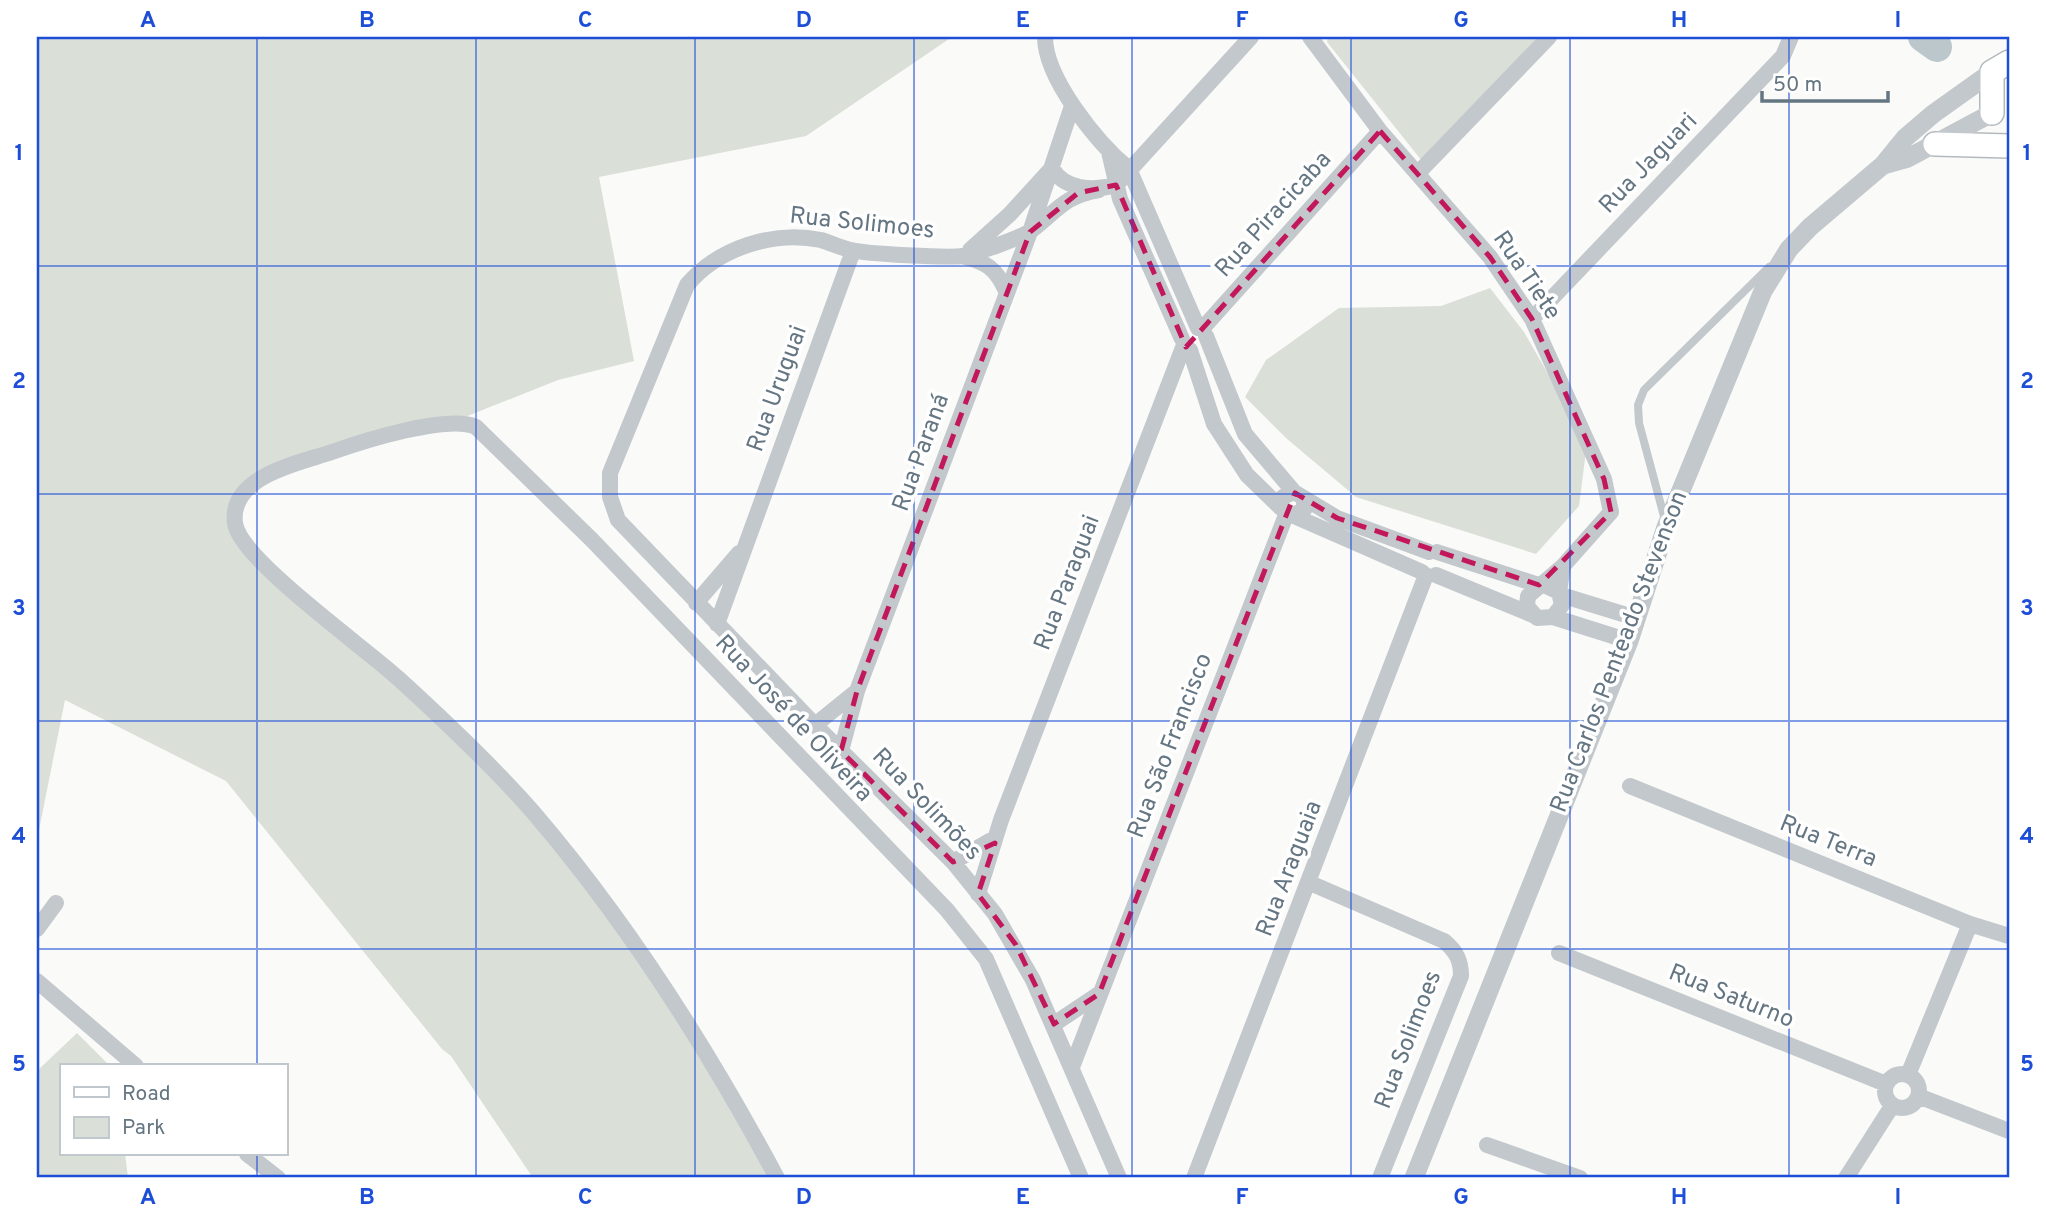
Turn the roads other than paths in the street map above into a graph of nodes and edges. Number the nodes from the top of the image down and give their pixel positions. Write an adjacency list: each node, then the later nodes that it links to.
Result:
1 (1045, 37): 7 (street)
2 (1251, 37): 16 (street)
3 (1310, 37): 9 (street, Rua Tiete)
4 (1549, 37): 17 (street)
5 (1791, 37): 25 (street, Rua Jaguari)
6 (2001, 67): 8 (main road); 14 (street, Rua Carlos Penteado Stevenson)
7 (1073, 106): 13 (street); 15 (street, Rua Paraná)
8 (2001, 109): 10 (main road); 11 (street, Rua Carlos Penteado Stevenson)
9 (1380, 131): 17 (street, Rua Tiete); 26 (street, Rua Piracicaba)
10 (2009, 133)
11 (1935, 144): 12 (main road); 14 (street, Rua Carlos Penteado Stevenson)
12 (2009, 146)
13 (1109, 152): 16 (street); 18 (street)
14 (1883, 165): 21 (street, Rua Carlos Penteado Stevenson)
15 (1052, 168): 19 (street); 20 (street, Rua Paraná); 23 (street, Rua Solimoes)
16 (1129, 169): 18 (street); 26 (street)
17 (1419, 172): 25 (street, Rua Tiete)
18 (1116, 185): 19 (street, Rua Paraná); 27 (street)
19 (1098, 190): 20 (street, Rua Paraná)
20 (1030, 232): 23 (street, Rua Solimoes); 24 (street, Rua Paraná)
21 (1789, 249): 31 (street, Rua Carlos Penteado Stevenson); 31 (lane)
22 (853, 251): 23 (street, Rua Solimoes); 30 (street, Rua Solimoes); 32 (street, Rua Uruguai)
23 (962, 256): 24 (street)
24 (1006, 291): 44 (street, Rua Paraná)
25 (1532, 319): 34 (street, Rua Tiete)
26 (1202, 331): 27 (street, Rua Piracicaba); 28 (street)
27 (1185, 345): 29 (street); 48 (street, Rua Paraguai)
28 (1299, 495): 29 (street, Rua São Francisco); 33 (street)
29 (1287, 513): 35 (street); 58 (street, Rua São Francisco)
30 (618, 520): 38 (street, Rua Solimões)
31 (1666, 527): 41 (street, Rua Carlos Penteado Stevenson)
32 (747, 543): 38 (street, Rua Uruguai); 42 (street, Rua Uruguai)
33 (1433, 552): 35 (street, Rua Araguaia); 36 (street)
34 (1563, 566): 36 (street, Rua Tiete); 37 (street)
35 (1428, 574): 39 (street); 50 (street, Rua Araguaia)
36 (1541, 584): 37 (street); 39 (street)
37 (1560, 593): 40 (street); 41 (street)
38 (696, 603): 42 (street, Rua Solimões)
39 (1533, 615): 40 (street)
40 (1553, 617): 43 (street)
41 (1636, 618): 43 (street, Rua Carlos Penteado Stevenson)
42 (717, 624): 45 (street, Rua Solimões)
43 (1629, 641): 75 (street, Rua Carlos Penteado Stevenson)
44 (857, 691): 45 (street); 46 (street, Rua Paraná)
45 (815, 725): 46 (street, Rua Solimões)
46 (841, 751): 49 (street, Rua Solimões)
47 (1630, 786): 53 (street, Rua Terra)
48 (995, 838): 49 (street); 51 (street, Rua Paraguai)
49 (953, 862): 51 (street, Rua Solimões)
50 (1310, 883): 73 (street, Rua Araguaia); 74 (street, Rua Solimoes)
51 (978, 894): 59 (street, Rua Solimões)
52 (56, 903): 54 (street)
53 (1970, 923): 55 (street, Rua Terra); 62 (street)
54 (37, 929)
55 (2009, 936)
56 (1559, 953): 63 (street, Rua Saturno)
57 (37, 981): 60 (street)
58 (1099, 994): 59 (street); 61 (street, Rua São Francisco)
59 (1054, 1024): 61 (street, Rua Solimões)
60 (134, 1064)
61 (1072, 1067): 72 (street, Rua Solimões)
62 (1908, 1075): 63 (street); 64 (street)
63 (1886, 1084): 65 (street)
64 (1918, 1096): 65 (street); 66 (street)
65 (1892, 1106): 77 (street)
66 (2009, 1130)
67 (1487, 1145): 76 (street)
68 (250, 1156): 69 (street)
69 (278, 1178)
70 (777, 1178): 71 (street, Rua José de Oliveira)
71 (1081, 1178)
72 (1119, 1178)
73 (1194, 1178)
74 (1380, 1178)
75 (1414, 1178)
76 (1580, 1178)
77 (1846, 1178)

